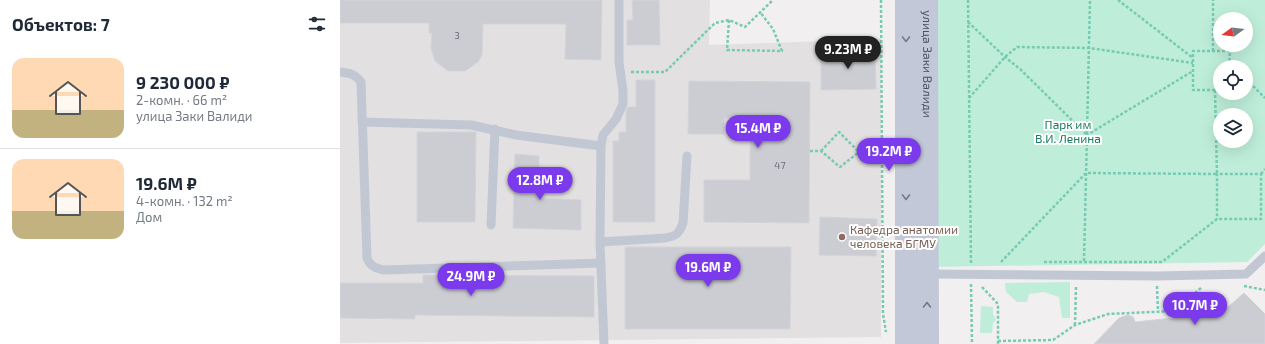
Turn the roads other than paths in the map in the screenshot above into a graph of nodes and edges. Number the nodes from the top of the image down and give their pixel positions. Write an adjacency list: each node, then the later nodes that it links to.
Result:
1 (619, 0): 7 (lane)
2 (906, 0): 15 (main road, улица Заки Валиди, one-way to 15)
3 (927, 0): 13 (main road, улица Заки Валиди)
4 (340, 72): 5 (lane)
5 (362, 122): 6 (lane); 12 (lane)
6 (495, 130): 7 (lane); 9 (lane)
7 (601, 146): 10 (lane)
8 (687, 156): 10 (lane)
9 (491, 225)
10 (600, 242): 12 (lane)
11 (1265, 256): 13 (lane)
12 (601, 263): 14 (lane)
13 (927, 274): 16 (main road, улица Заки Валиди, one-way to 13)
14 (604, 344)
15 (906, 344)
16 (928, 344)

